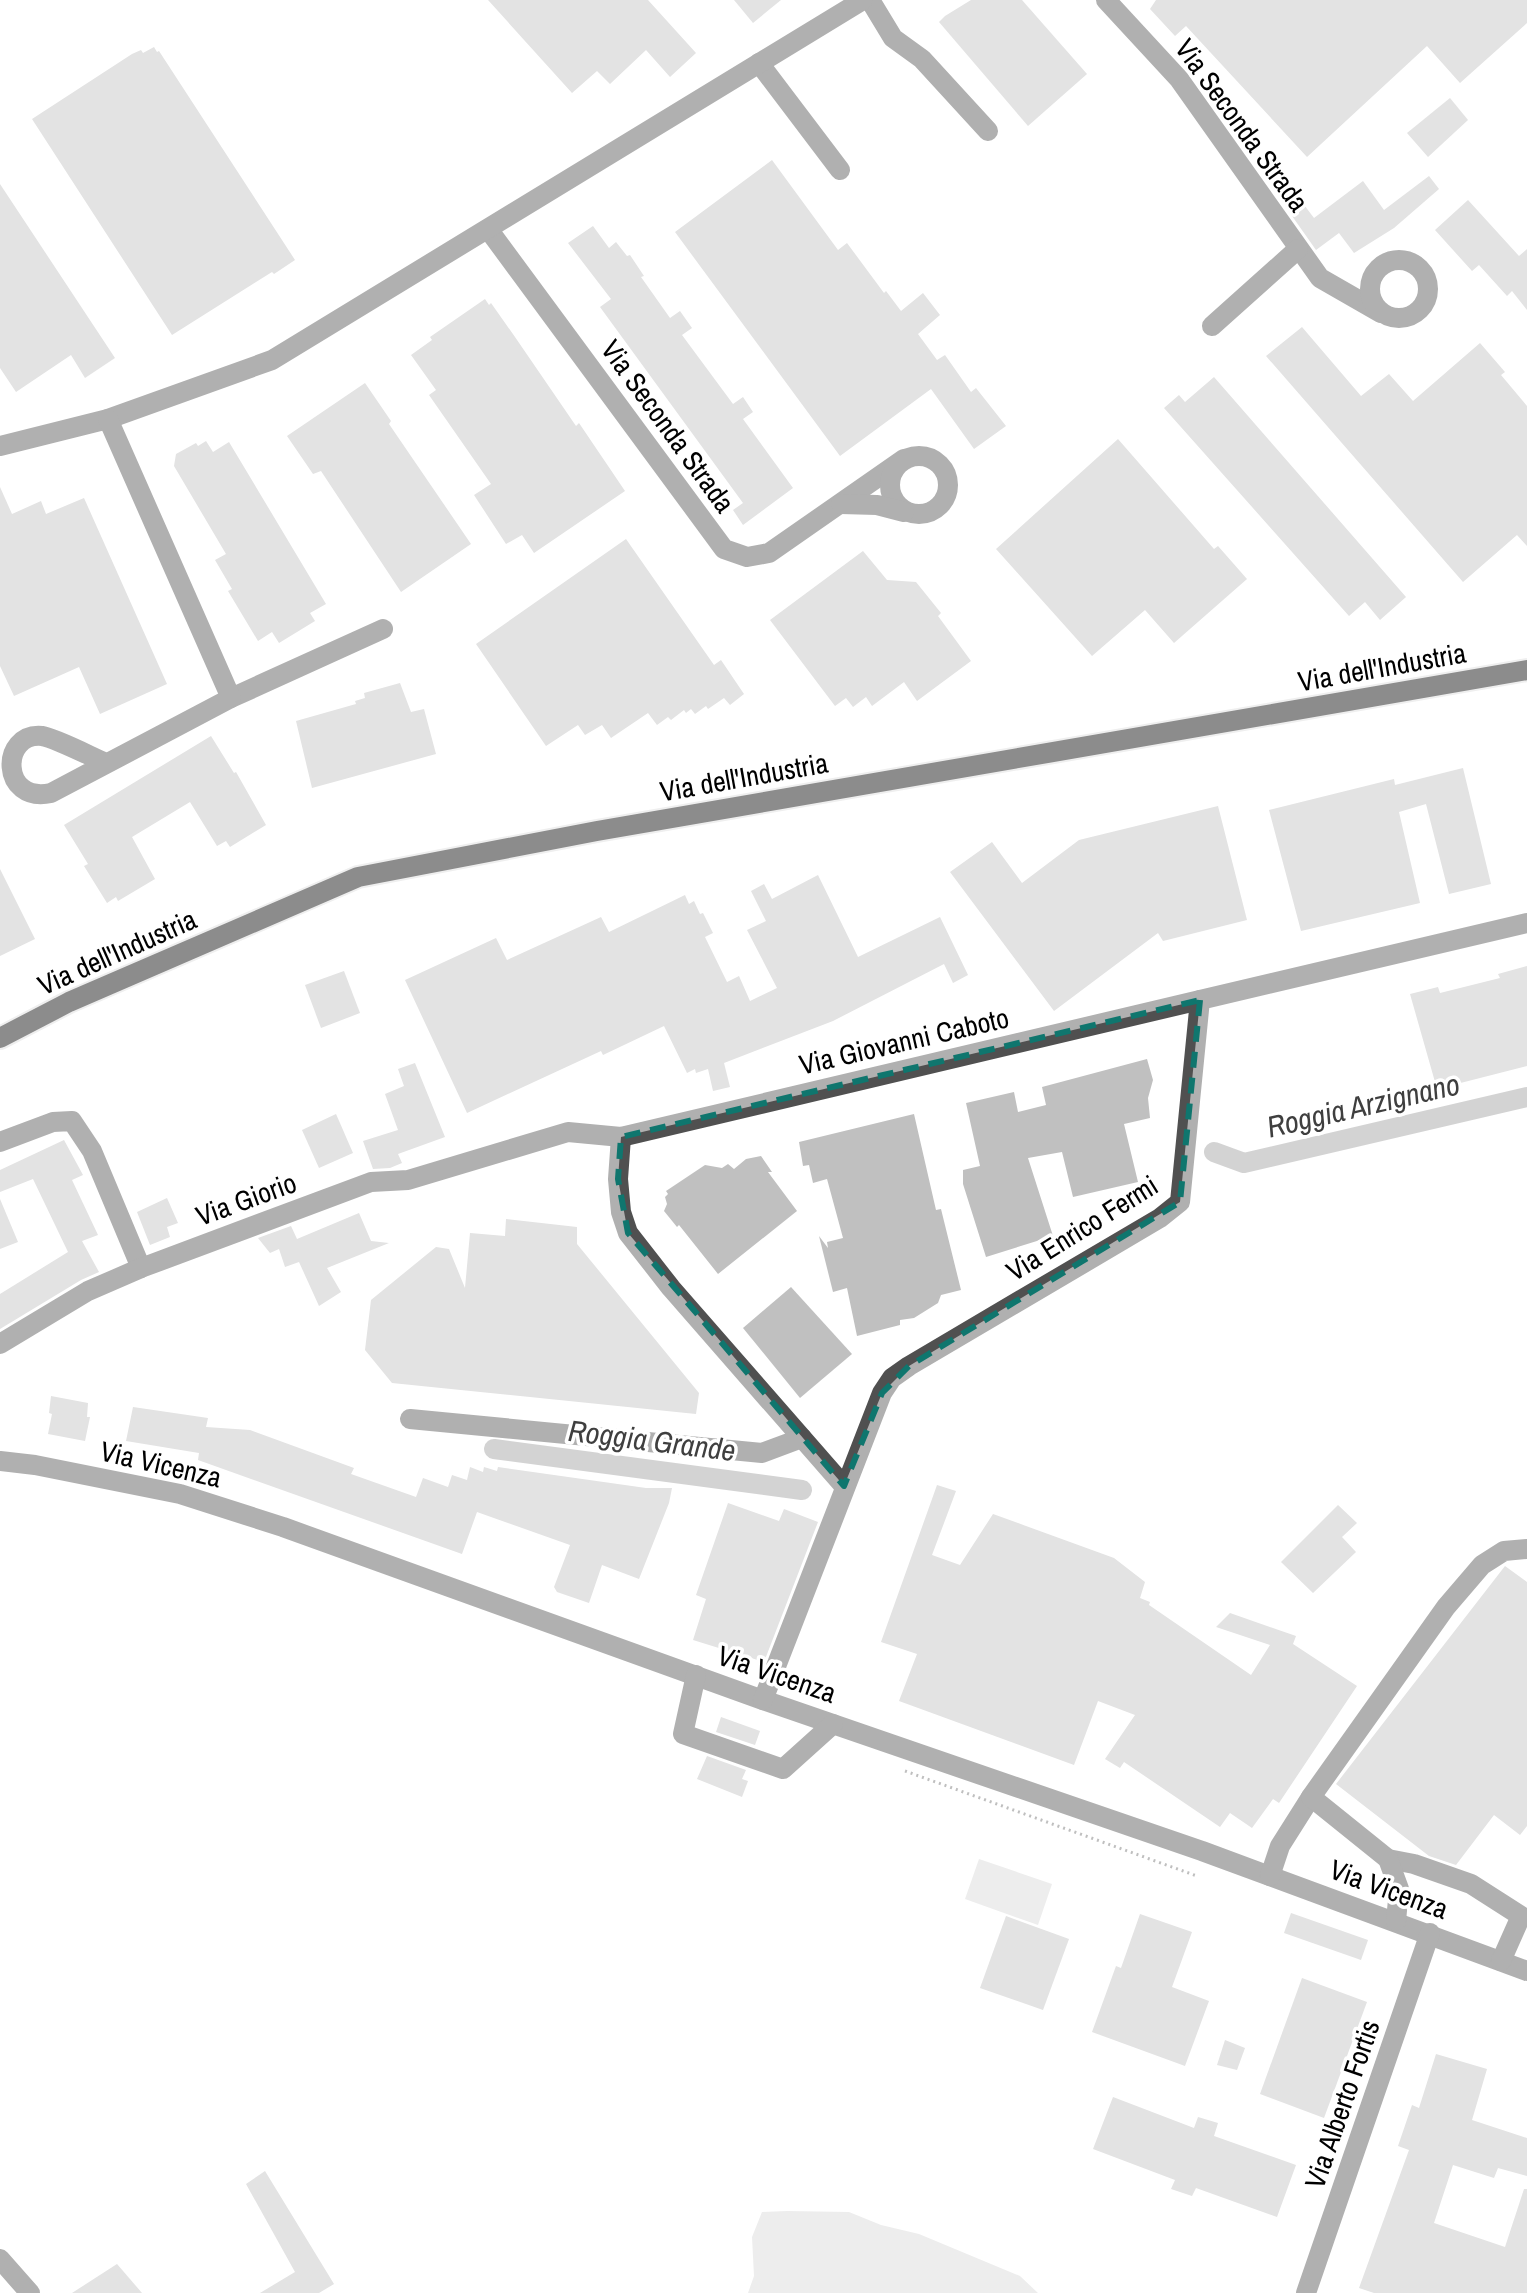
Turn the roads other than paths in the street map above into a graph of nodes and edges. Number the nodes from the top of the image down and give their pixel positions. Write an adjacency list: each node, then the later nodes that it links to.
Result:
1 (863, 0): 4 (street)
2 (870, 0): 5 (street)
3 (1106, 0): 8 (street, Via Seconda Strada)
4 (759, 63): 6 (street); 7 (street)
5 (988, 131)
6 (840, 170)
7 (488, 229): 13 (street); 16 (street, Via Seconda Strada)
8 (1298, 249): 10 (street, Via Seconda Strada); 12 (street, Via Seconda Strada)
9 (1385, 264): 10 (street); 11 (street); 11 (street)
10 (1320, 278): 11 (street, Via Seconda Strada)
11 (1381, 313)
12 (1212, 326)
13 (108, 419): 14 (street); 20 (street)
14 (0, 446)
15 (904, 459): 16 (street, Via Seconda Strada); 17 (street); 17 (street)
16 (841, 504): 17 (street)
17 (910, 513)
18 (383, 629): 20 (street)
19 (1527, 670): 24 (main road, Via dell'Industria)
20 (231, 698): 21 (street)
21 (106, 763)
22 (1527, 923): 23 (street)
23 (1200, 1000): 25 (street, Via Giovanni Caboto); 33 (street, Via Enrico Fermi)
24 (0, 1038)
25 (621, 1137): 27 (street, Via Giovanni Caboto); 31 (street)
26 (0, 1142): 28 (street)
27 (371, 1182): 28 (street, Via Giorio)
28 (141, 1268): 29 (street, Via Giorio)
29 (0, 1344)
30 (410, 1419): 31 (street)
31 (802, 1438): 33 (street)
32 (0, 1461): 35 (street, Via Vicenza)
33 (844, 1486): 36 (street, Via Enrico Fermi)
34 (1527, 1549): 38 (street)
35 (696, 1675): 36 (street, Via Vicenza); 37 (street)
36 (763, 1700): 37 (street, Via Vicenza)
37 (833, 1724): 40 (street, Via Vicenza)
38 (1311, 1797): 39 (street); 40 (street)
39 (1388, 1859): 41 (street); 43 (street)
40 (1270, 1876): 41 (street, Via Vicenza)
41 (1396, 1921): 42 (street, Via Vicenza)
42 (1430, 1933): 43 (street, Via Vicenza); 47 (street, Via Alberto Fortis)
43 (1501, 1961): 44 (street, Via Vicenza)
44 (1527, 1971)
45 (0, 2259): 46 (street)
46 (30, 2293)
47 (1306, 2293)

